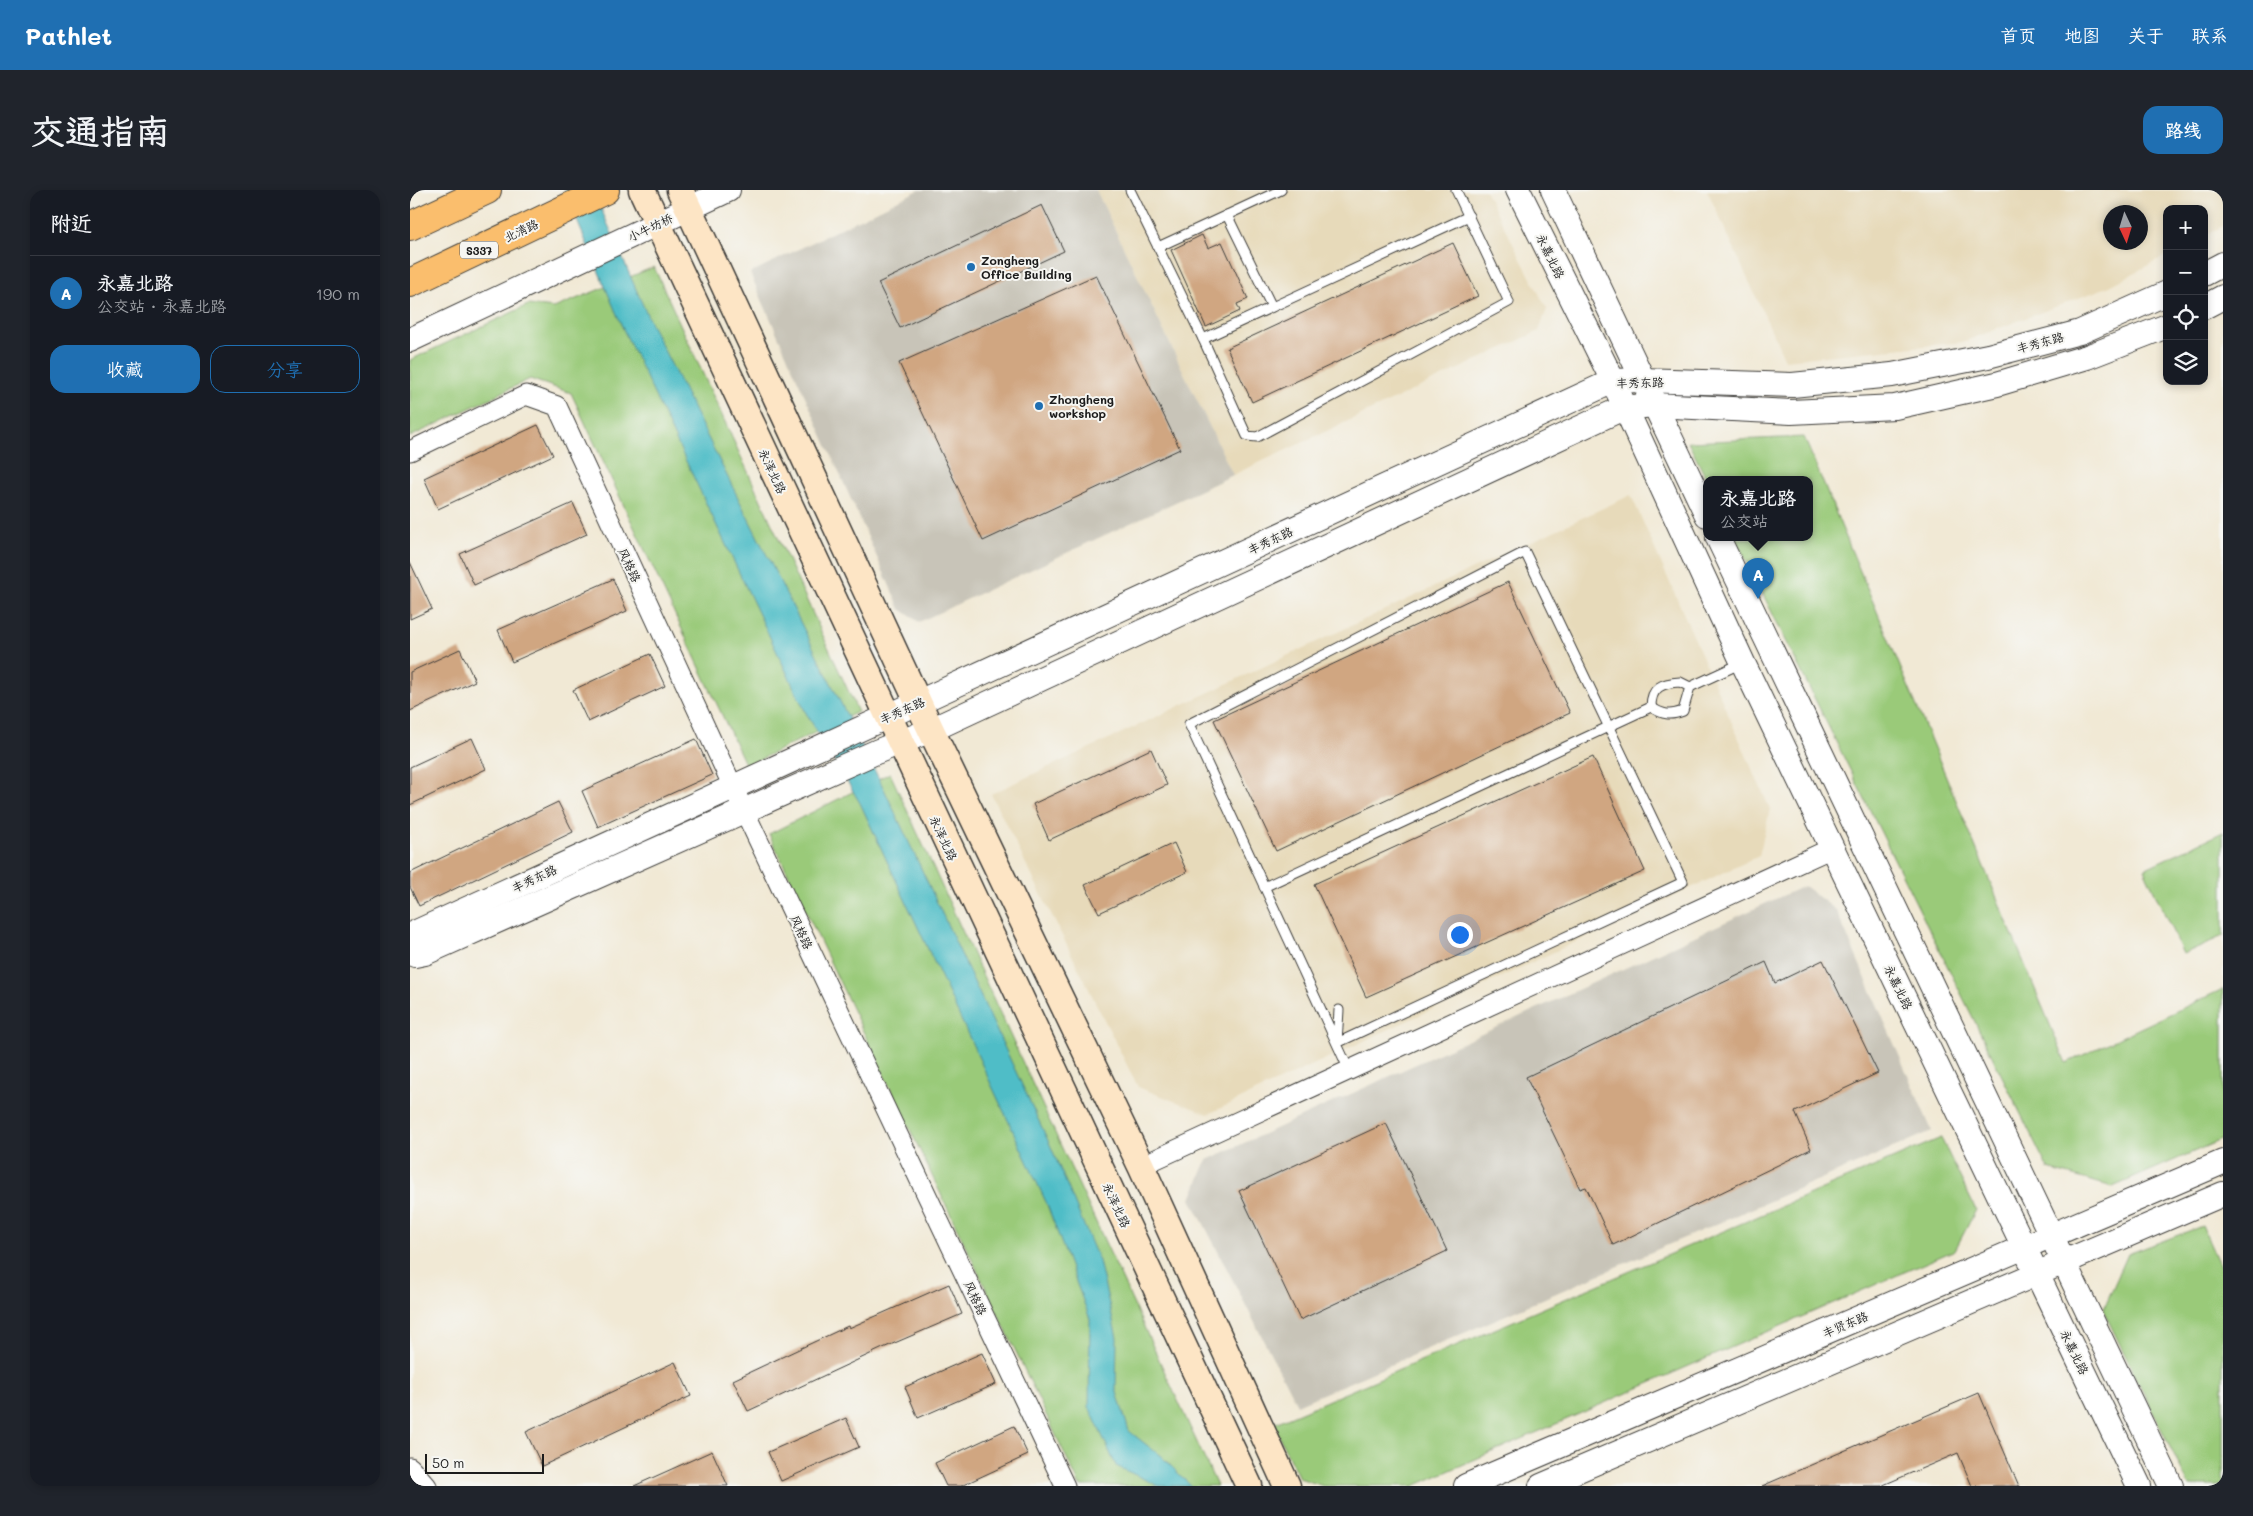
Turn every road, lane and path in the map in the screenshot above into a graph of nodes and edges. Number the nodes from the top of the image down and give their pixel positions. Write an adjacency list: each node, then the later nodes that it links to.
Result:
1 (487, 190): 13 (main road)
2 (605, 190): 18 (main road, 北清路 / S337)
3 (642, 190): 14 (main road, 永泽北路)
4 (728, 190): 10 (street, 小牛坊桥)
5 (1130, 190): 15 (lane)
6 (1281, 190): 11 (lane)
7 (1456, 190): 12 (lane)
8 (1518, 190): 27 (street, 永嘉北路)
9 (1553, 190): 26 (street)
10 (685, 199): 14 (street, 小牛坊桥); 35 (main road)
11 (1227, 215): 15 (lane); 22 (lane)
12 (1468, 216): 22 (lane); 24 (lane)
13 (410, 226)
14 (648, 228): 25 (street, 小牛坊桥); 37 (main road, 永泽北路)
15 (1158, 247): 24 (lane)
16 (2223, 264): 17 (street)
17 (2208, 272)
18 (410, 283)
19 (2163, 295): 26 (street, 丰秀东路)
20 (2223, 297): 21 (street)
21 (2208, 305)
22 (1272, 307): 24 (lane)
23 (2163, 328): 28 (street, 丰秀东路)
24 (1203, 339)
25 (410, 340)
26 (1642, 380): 27 (street, 丰秀东路); 28 (street)
27 (1612, 381): 29 (street, 永嘉北路); 35 (street, 丰秀东路)
28 (1654, 405): 29 (street, 丰秀东路); 31 (street)
29 (1623, 408): 33 (street, 永嘉北路); 39 (street, 丰秀东路)
30 (410, 451): 41 (street, 风格路)
31 (1703, 506)
32 (1719, 541): 53 (street)
33 (1742, 663): 34 (lane); 43 (street, 永嘉北路)
34 (1690, 687): 36 (lane); 36 (lane)
35 (919, 702): 37 (street, 丰秀东路); 39 (main road)
36 (1651, 708): 38 (lane)
37 (876, 722): 40 (main road, 永泽北路); 41 (street, 丰秀东路)
38 (1610, 728): 44 (lane); 44 (lane); 48 (lane)
39 (931, 730): 40 (street, 丰秀东路); 51 (main road)
40 (888, 748): 42 (street, 丰秀东路); 60 (main road, 永泽北路)
41 (733, 787): 42 (street, 风格路); 45 (street, 丰秀东路)
42 (744, 811): 46 (street, 丰秀东路); 59 (street, 风格路)
43 (1832, 848): 49 (street); 54 (street, 永嘉北路)
44 (1264, 887): 48 (lane)
45 (410, 935)
46 (410, 953)
47 (1340, 1010): 48 (lane)
48 (1337, 1043): 49 (lane)
49 (1349, 1070): 51 (street)
50 (2223, 1162): 53 (street, 丰贤东路)
51 (1141, 1166): 61 (main road)
52 (2223, 1194): 55 (street)
53 (2052, 1236): 54 (street, 丰贤东路); 55 (street)
54 (2025, 1248): 56 (street, 永嘉北路); 62 (street, 丰贤东路)
55 (2064, 1262): 56 (street); 65 (street)
56 (2037, 1274): 63 (street); 64 (street, 永嘉北路)
57 (410, 1466): 58 (street)
58 (427, 1486)
59 (1065, 1486)
60 (1249, 1486)
61 (1287, 1486)
62 (1466, 1486)
63 (1541, 1486)
64 (2140, 1486)
65 (2171, 1486)

